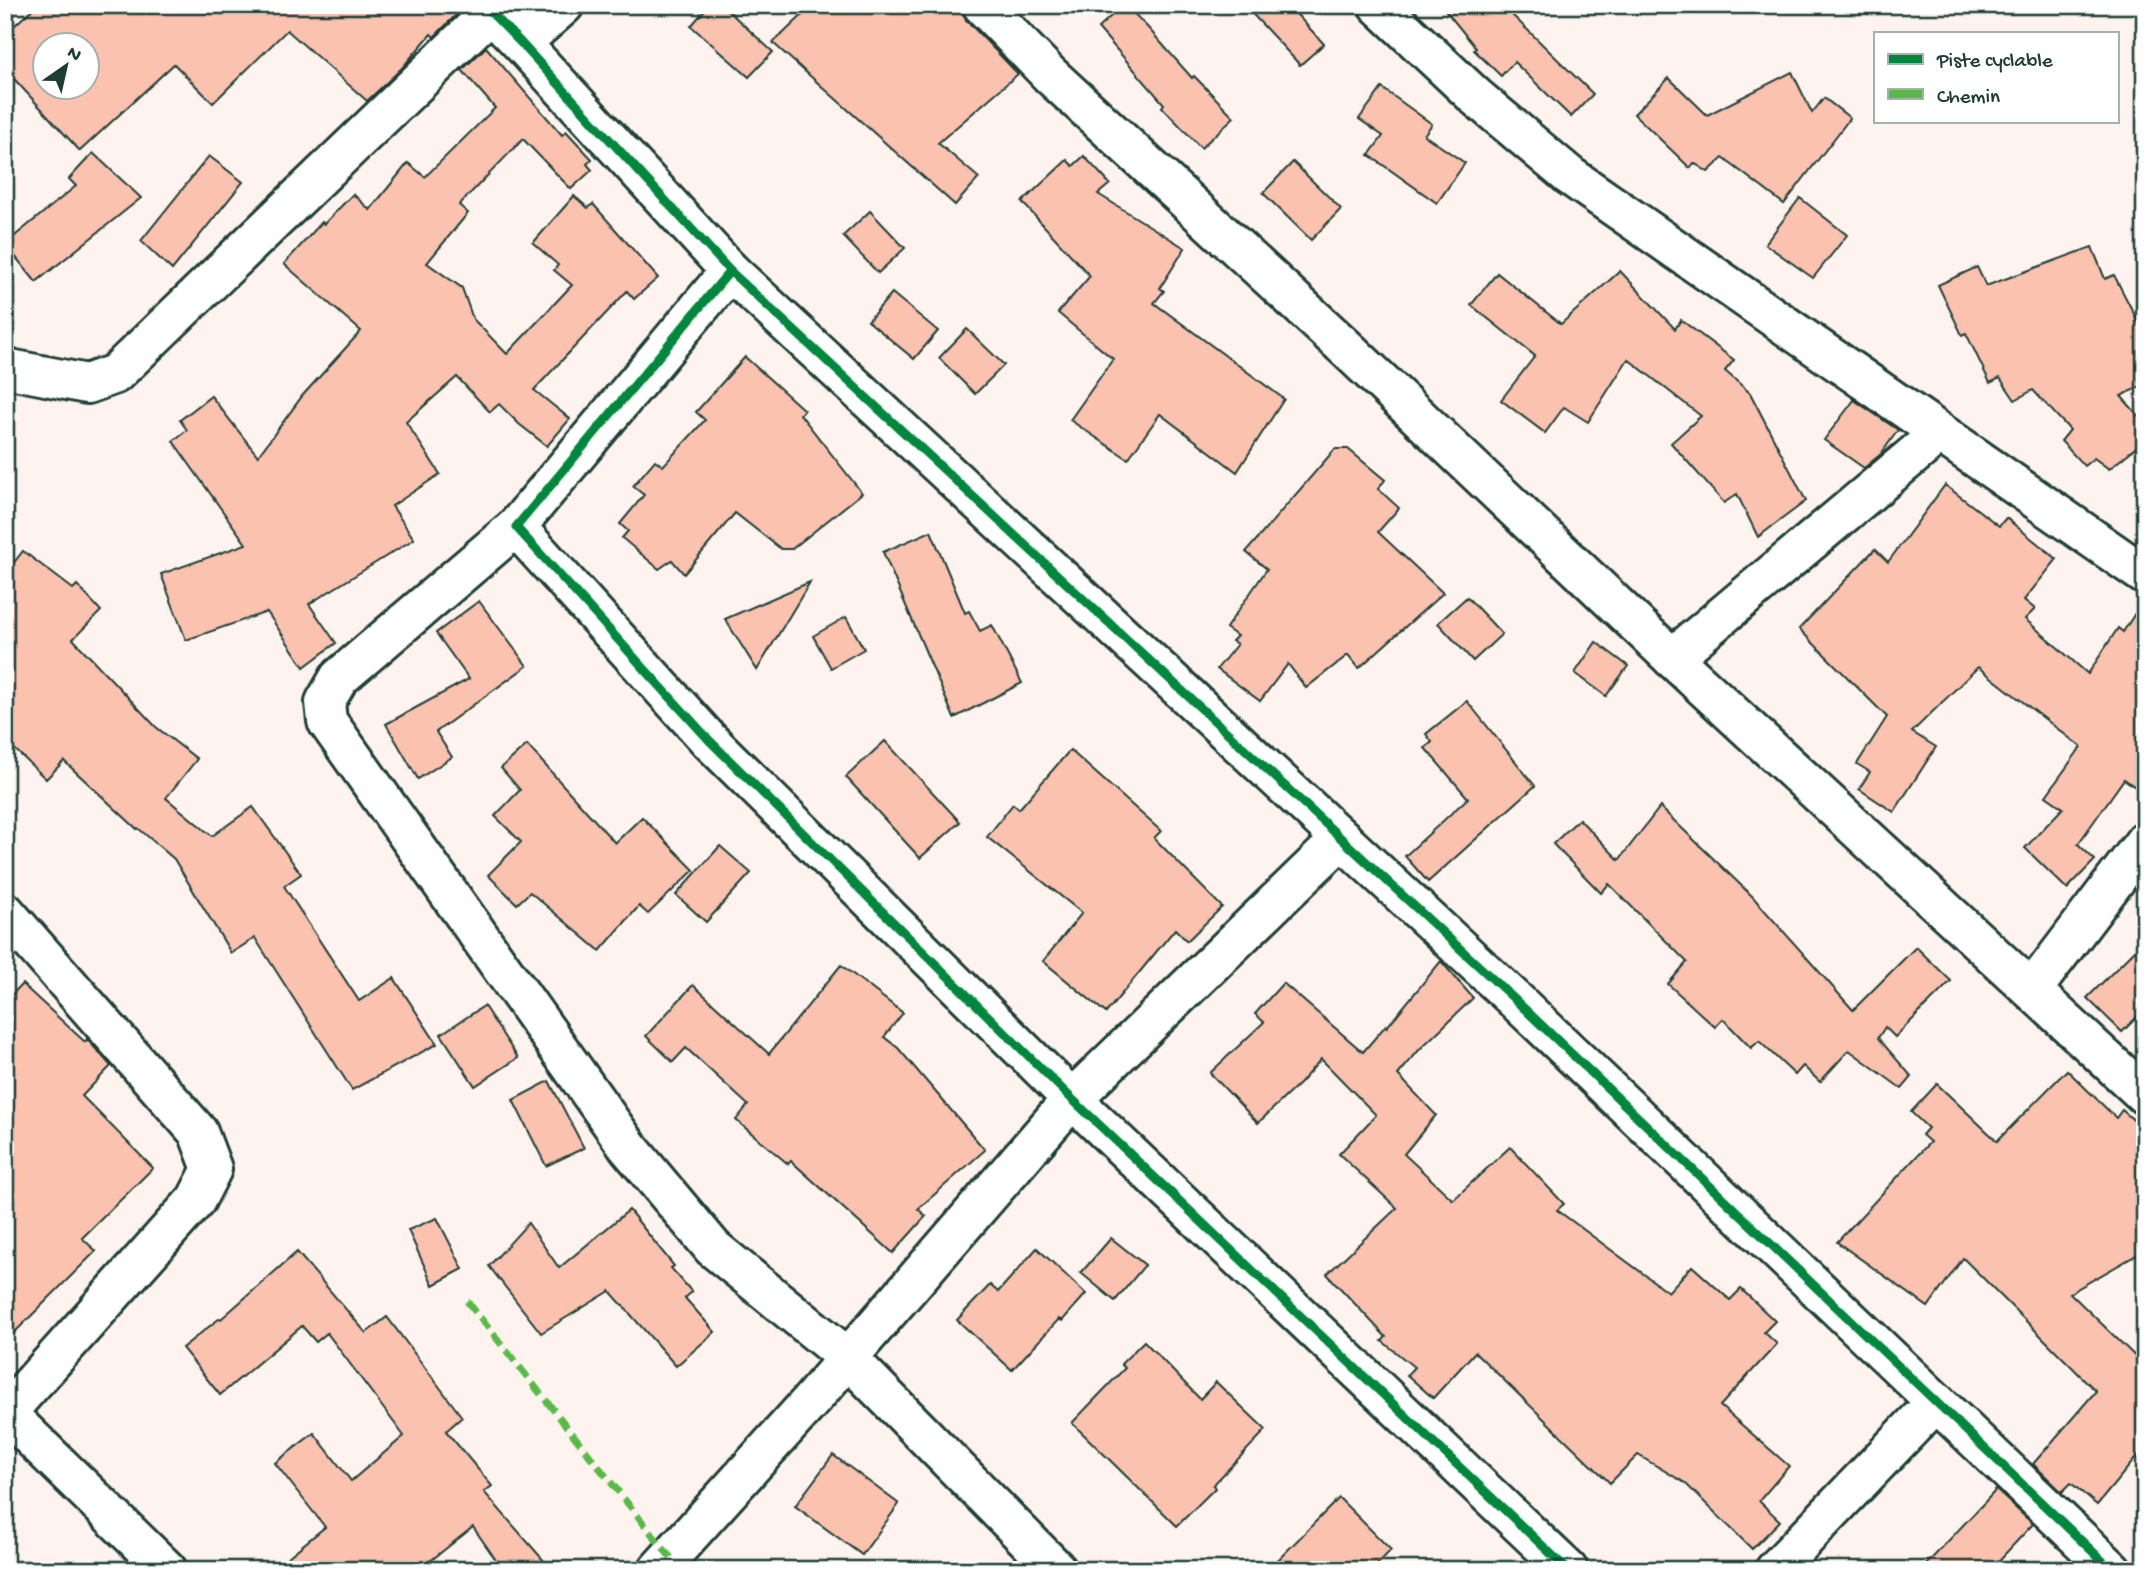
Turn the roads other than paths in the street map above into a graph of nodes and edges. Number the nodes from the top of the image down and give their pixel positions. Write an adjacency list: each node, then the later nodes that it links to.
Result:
1 (564, 5): 5 (street)
2 (982, 5): 11 (street)
3 (1378, 5): 8 (street)
4 (487, 8): 5 (street); 7 (street)
5 (522, 43): 6 (street)
6 (730, 271): 9 (street); 12 (street)
7 (5, 368)
8 (1940, 433): 10 (street); 11 (street)
9 (516, 527): 17 (street); 18 (street)
10 (2145, 576)
11 (1672, 658): 15 (street)
12 (1342, 838): 17 (street); 19 (street)
13 (2145, 841): 15 (street)
14 (5, 912): 20 (street)
15 (2032, 990): 16 (street)
16 (2145, 1095)
17 (1072, 1099): 18 (street); 24 (street)
18 (848, 1358): 21 (street); 23 (street)
19 (1936, 1402): 25 (street); 26 (street)
20 (6, 1413): 22 (street)
21 (671, 1566)
22 (167, 1570)
23 (1057, 1570)
24 (1568, 1570)
25 (1776, 1570)
26 (2112, 1570)

